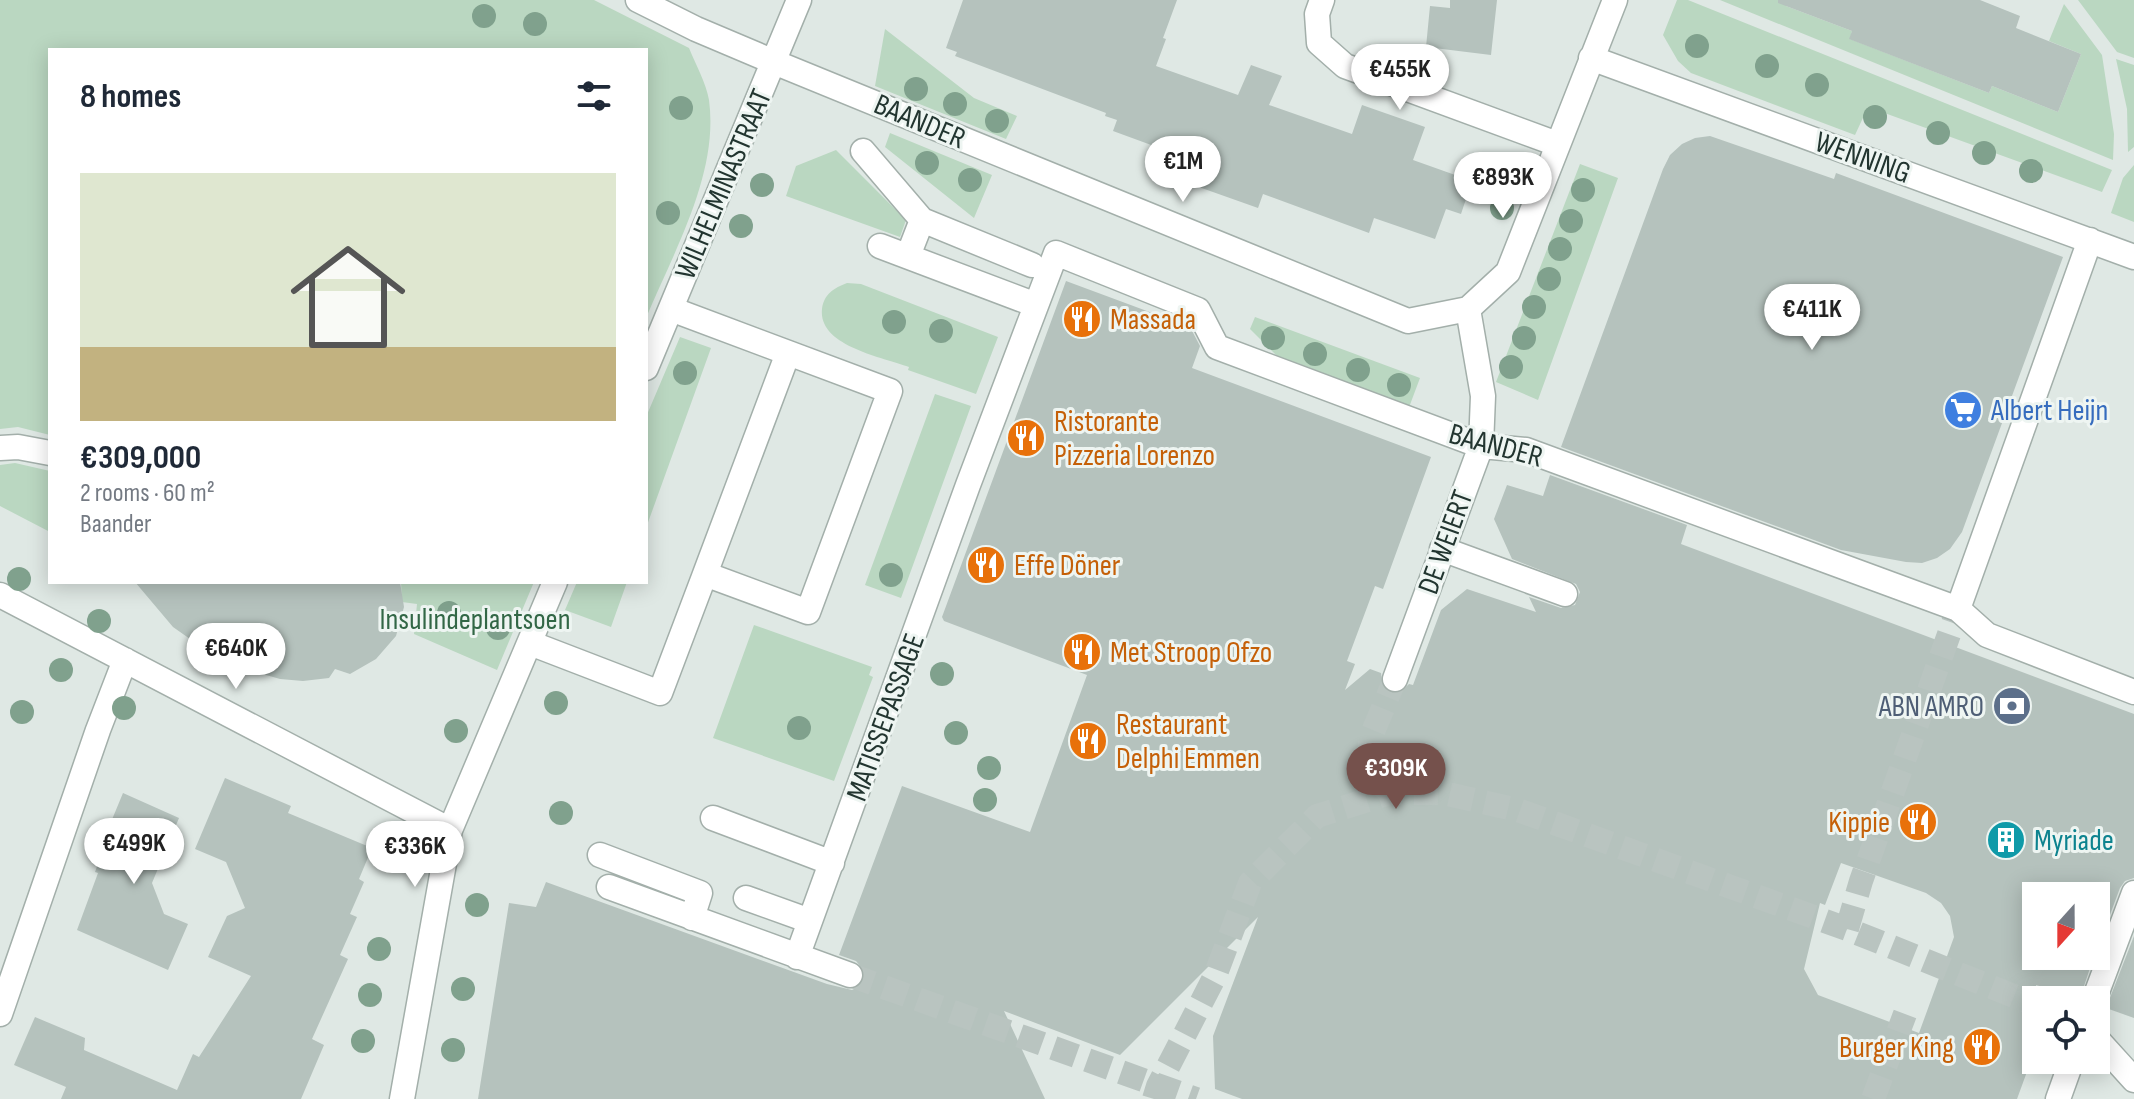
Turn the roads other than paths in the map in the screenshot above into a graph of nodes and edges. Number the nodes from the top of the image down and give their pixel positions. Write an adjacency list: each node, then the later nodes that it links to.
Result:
1 (638, 0): 6 (street, BAANDER)
2 (799, 0): 6 (street, WILHELMINASTRAAT)
3 (1615, 0): 5 (street)
4 (1319, 7): 7 (street)
5 (1591, 58): 7 (street); 10 (street, WENNING)
6 (774, 62): 16 (street, WILHELMINASTRAAT); 17 (street, BAANDER)
7 (1557, 144): 17 (street)
8 (863, 151): 9 (street, BAANDER)
9 (922, 220): 12 (street); 14 (street, BAANDER)
10 (2090, 240): 13 (street, WENNING); 30 (street)
11 (880, 246): 12 (street)
12 (908, 256): 15 (street)
13 (2134, 257)
14 (1044, 265): 15 (street, MATISSEPASSAGE); 20 (street, BAANDER)
15 (1036, 305): 24 (street, MATISSEPASSAGE)
16 (671, 309): 18 (street); 19 (street, WILHELMINASTRAAT)
17 (1468, 309): 20 (street, DE WEIERT)
18 (788, 353): 25 (street); 25 (street)
19 (648, 363)
20 (1481, 446): 23 (street, DE WEIERT); 30 (street, BAANDER)
21 (0, 448): 22 (street)
22 (48, 453)
23 (1442, 549): 28 (street); 33 (street, DE WEIERT)
24 (937, 572): 27 (street, MATISSEPASSAGE); 38 (street, MATISSEPASSAGE)
25 (705, 574): 31 (street)
26 (554, 584): 31 (street)
27 (914, 588)
28 (1565, 594)
29 (0, 595): 32 (street)
30 (1958, 609): 34 (street, BAANDER)
31 (530, 643): 36 (street)
32 (125, 660): 36 (street); 47 (street)
33 (1395, 679)
34 (2134, 692)
35 (713, 818): 38 (street)
36 (450, 830): 51 (street)
37 (600, 855): 42 (street)
38 (832, 863): 43 (street, MATISSEPASSAGE)
39 (609, 887): 42 (street)
40 (2134, 893): 46 (street)
41 (746, 898): 43 (street)
42 (692, 918): 44 (street)
43 (810, 921): 44 (street, MATISSEPASSAGE)
44 (797, 957): 45 (street)
45 (850, 975)
46 (2099, 986)
47 (0, 1014)
48 (2110, 1053): 50 (street)
49 (2067, 1074): 52 (street)
50 (2134, 1080)
51 (402, 1099)
52 (2058, 1099)

